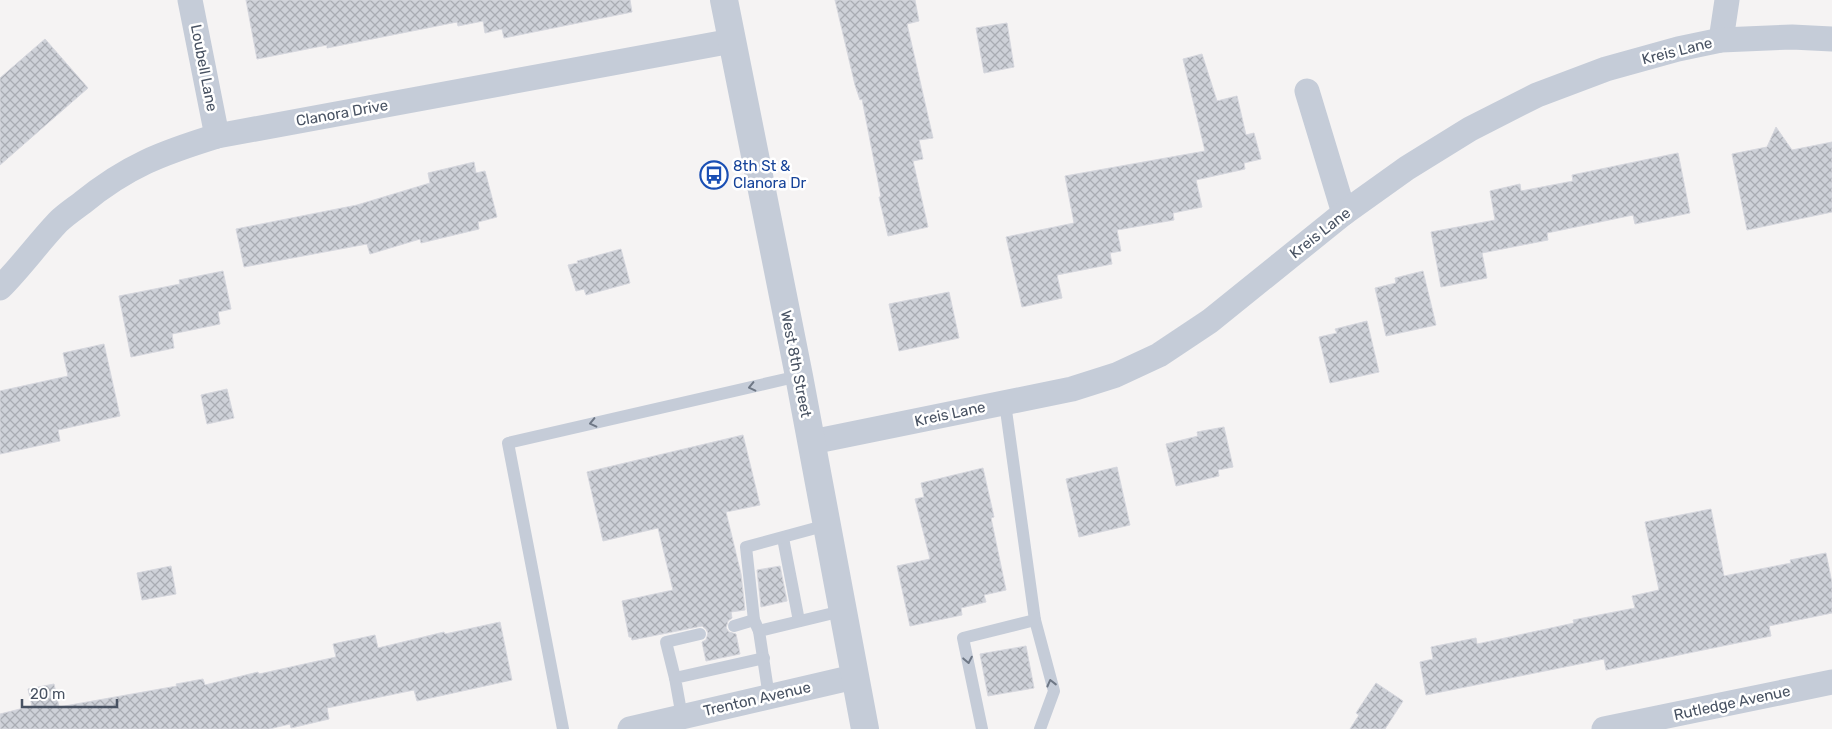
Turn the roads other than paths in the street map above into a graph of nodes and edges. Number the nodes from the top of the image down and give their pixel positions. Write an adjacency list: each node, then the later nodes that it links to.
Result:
1 (190, 0): 8 (street, Loubell Lane)
2 (724, 0): 6 (street, West 8th Street)
3 (1727, 0): 5 (street)
4 (1832, 39): 5 (street, Kreis Lane)
5 (1721, 40): 9 (street, Kreis Lane)
6 (732, 41): 8 (street, Clanora Drive); 11 (street, West 8th Street)
7 (1307, 91): 9 (street)
8 (217, 136): 10 (street, Clanora Drive)
9 (1344, 213): 12 (street, Kreis Lane)
10 (0, 288)
11 (799, 376): 13 (street, West 8th Street); 28 (lane, one-way to 28)
12 (1005, 403): 13 (street, Kreis Lane); 17 (lane)
13 (812, 442): 14 (street, West 8th Street)
14 (827, 525): 15 (lane); 16 (street, West 8th Street)
15 (782, 538): 18 (lane); 19 (lane)
16 (842, 611): 18 (lane); 23 (street, West 8th Street)
17 (1035, 620): 31 (lane, one-way to 31); 32 (lane, one-way to 17)
18 (798, 621): 19 (lane)
19 (757, 625): 20 (lane); 22 (lane)
20 (734, 626)
21 (700, 634): 24 (lane)
22 (764, 658): 24 (lane); 26 (lane)
23 (854, 677): 26 (street, Trenton Avenue); 30 (street, West 8th Street)
24 (675, 678): 27 (lane)
25 (1832, 682): 33 (street, Rutledge Avenue)
26 (769, 697): 27 (street, Trenton Avenue)
27 (682, 717): 29 (street, Trenton Avenue)
28 (563, 729)
29 (630, 729)
30 (865, 729)
31 (982, 729)
32 (1040, 729)
33 (1604, 729)

